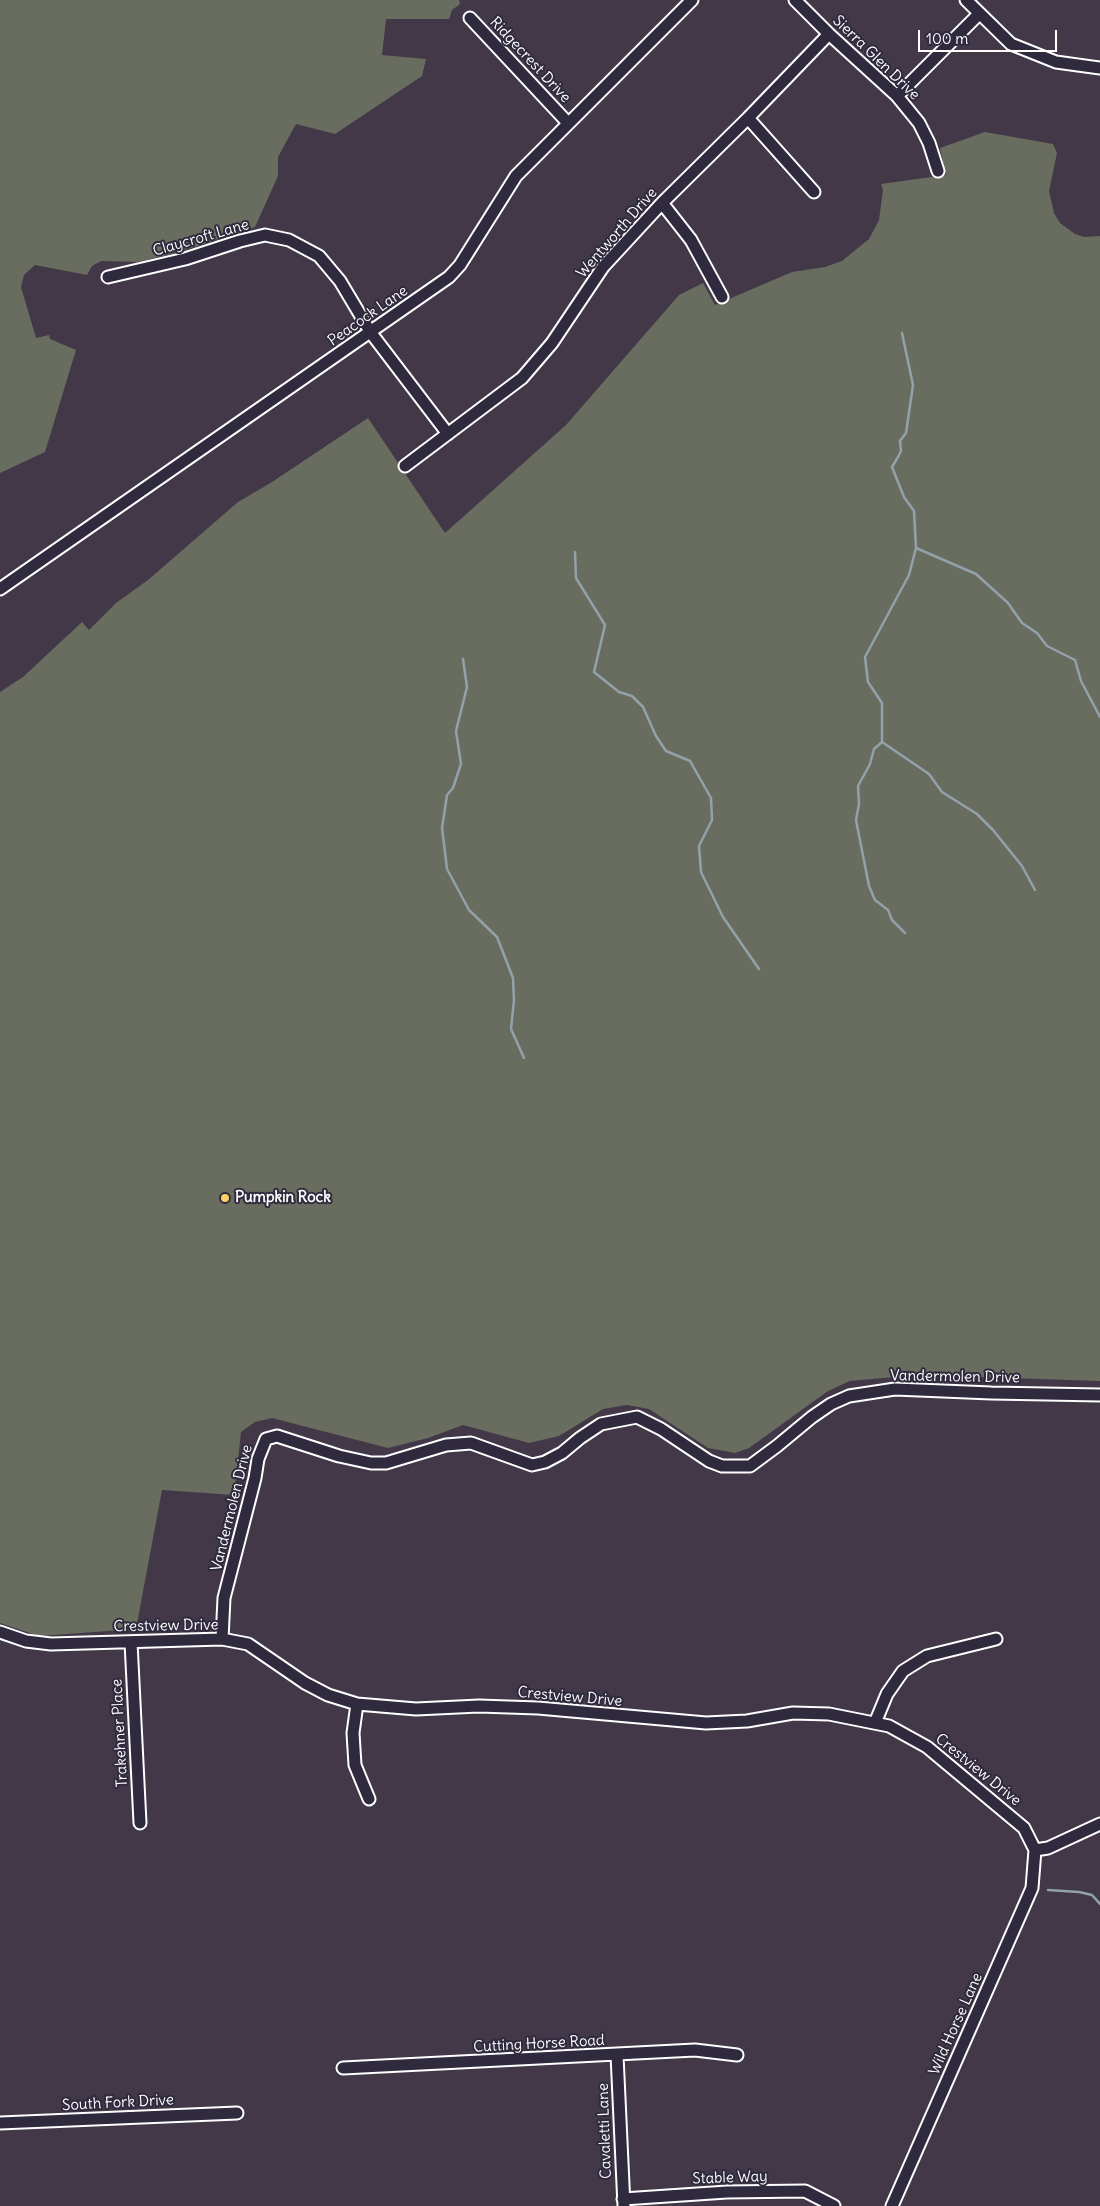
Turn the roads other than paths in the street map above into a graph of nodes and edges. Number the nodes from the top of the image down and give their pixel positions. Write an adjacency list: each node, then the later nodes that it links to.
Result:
1 (692, 0): 10 (street, Peacock Lane)
2 (795, 0): 6 (street, Sierra Glen Drive)
3 (966, 0): 4 (street)
4 (979, 14): 7 (street); 8 (street)
5 (470, 18): 10 (street, Ridgecrest Drive)
6 (829, 34): 8 (street, Sierra Glen Drive); 9 (street, Wentworth Drive)
7 (1100, 68)
8 (897, 96): 11 (street, Sierra Glen Drive)
9 (748, 118): 12 (street); 13 (street, Wentworth Drive)
10 (568, 123): 16 (street, Peacock Lane)
11 (938, 171)
12 (814, 192)
13 (662, 203): 15 (street); 17 (street, Wentworth Drive)
14 (108, 277): 16 (street, Claycroft Lane)
15 (722, 297)
16 (371, 333): 17 (street, Claycroft Lane); 19 (street, Peacock Lane)
17 (448, 434): 18 (street, Wentworth Drive)
18 (405, 466)
19 (0, 589)
20 (1100, 1395): 22 (street, Vandermolen Drive)
21 (0, 1632): 24 (street, Crestview Drive)
22 (222, 1639): 24 (street, Crestview Drive); 25 (street, Crestview Drive)
23 (996, 1639): 26 (street)
24 (130, 1642): 28 (street, Trakehner Place)
25 (357, 1704): 26 (street, Crestview Drive); 27 (street)
26 (875, 1723): 30 (street, Crestview Drive)
27 (368, 1799)
28 (140, 1823)
29 (1100, 1824): 30 (street)
30 (1035, 1850): 38 (street, Wild Horse Lane)
31 (617, 2055): 32 (street, Cutting Horse Road); 33 (street, Cutting Horse Road); 36 (street, Cavaletti Lane)
32 (737, 2055)
33 (343, 2068)
34 (237, 2113): 35 (street, South Fork Drive)
35 (0, 2124)
36 (623, 2203): 37 (street, Stable Way)
37 (834, 2206)
38 (892, 2206)

